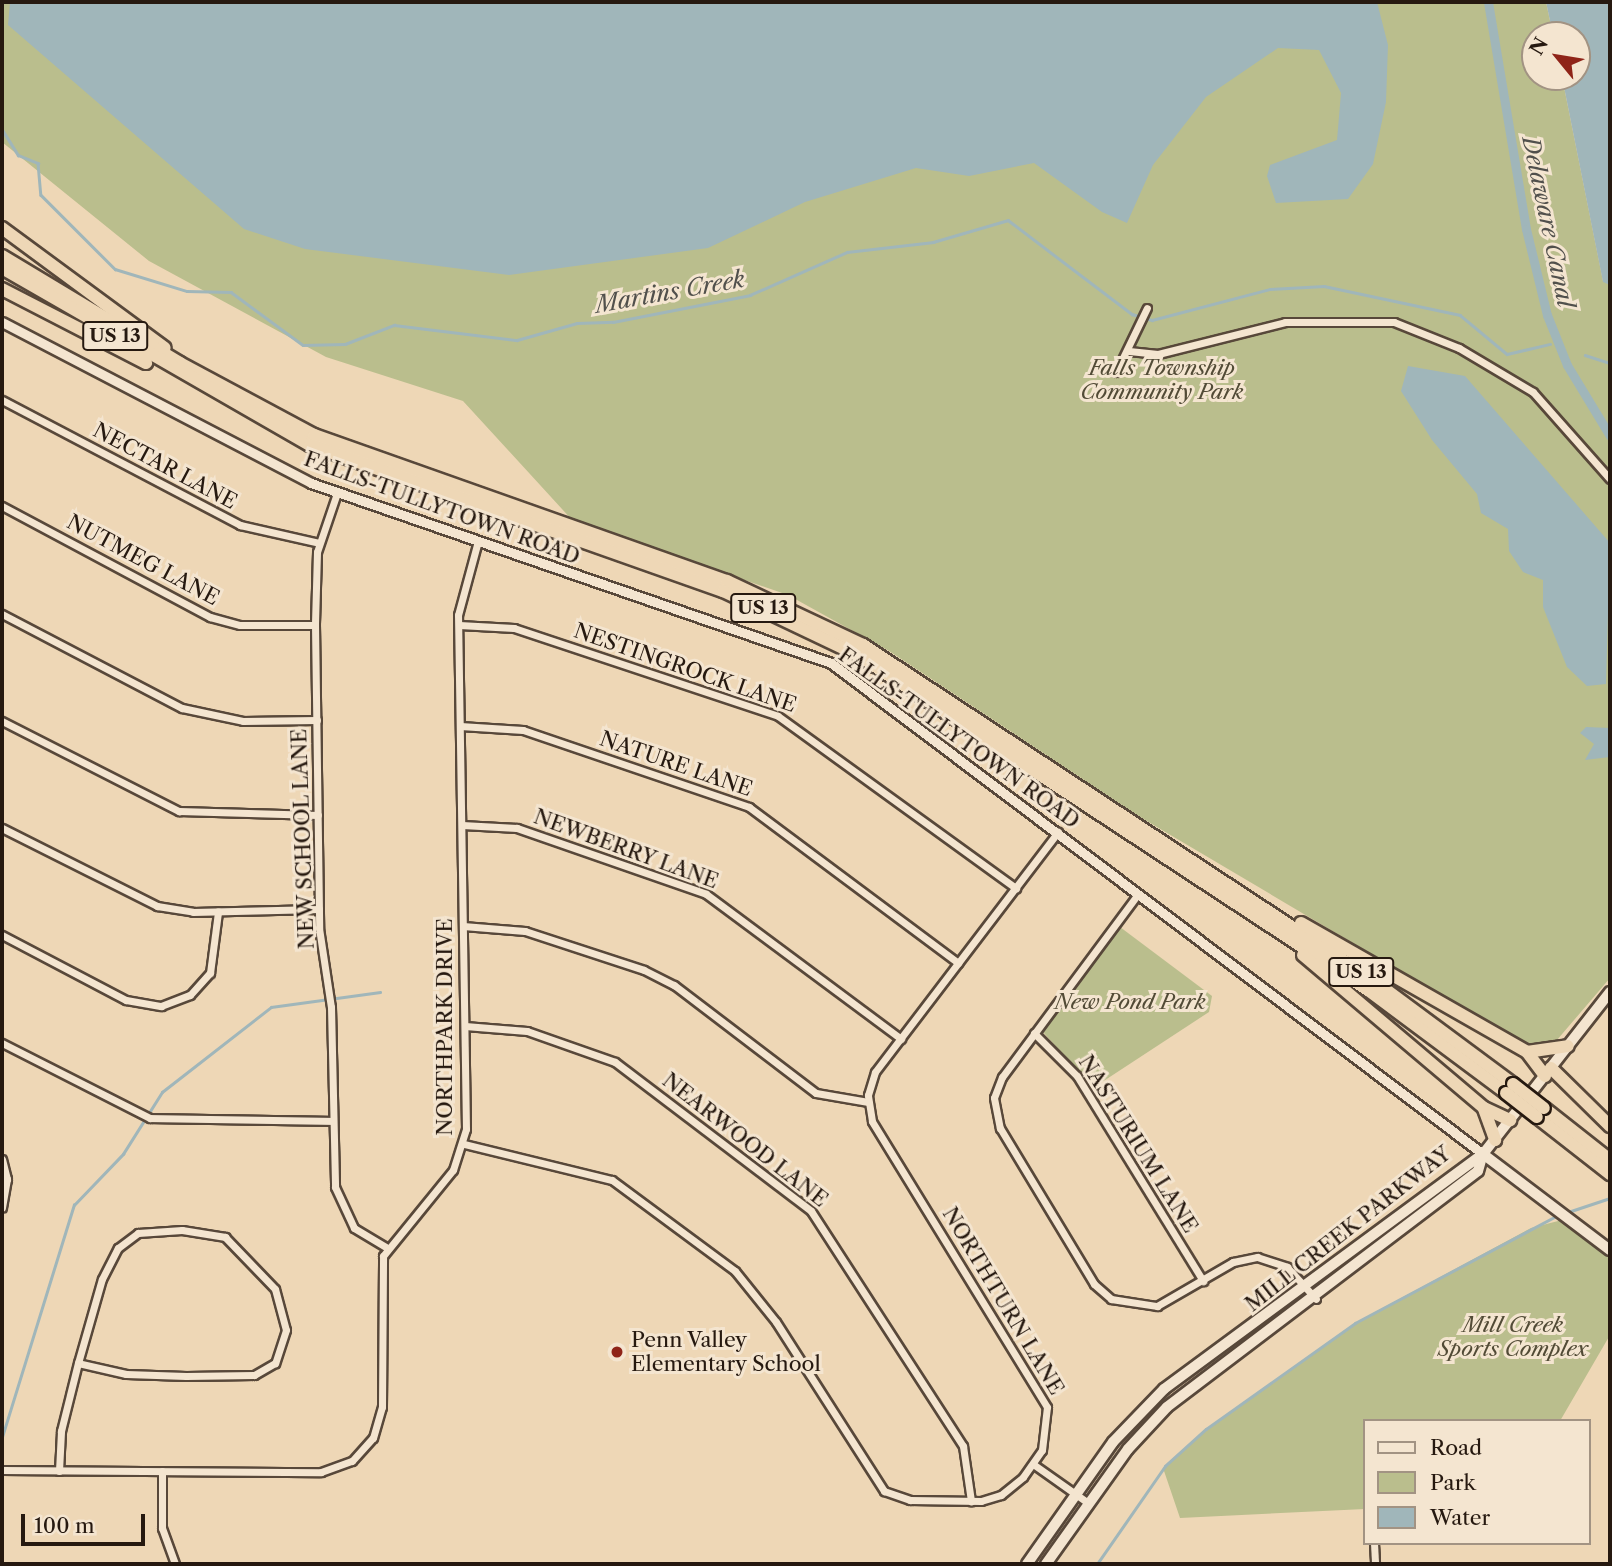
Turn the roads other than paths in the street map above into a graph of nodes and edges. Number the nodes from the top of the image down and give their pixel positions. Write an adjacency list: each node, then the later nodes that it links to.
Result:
1 (2, 228): 8 (highway)
2 (2, 256): 8 (highway, US 13)
3 (2, 268): 11 (highway, US 13)
4 (2, 289): 11 (highway)
5 (1147, 307): 7 (street)
6 (2, 322): 13 (street, FALLS-TULLYTOWN ROAD)
7 (1129, 351): 9 (street); 12 (street)
8 (180, 363): 27 (highway, US 13)
9 (1116, 372)
10 (2, 400): 16 (street, NECTAR LANE)
11 (228, 403): 31 (highway, US 13)
12 (1610, 479)
13 (337, 493): 15 (street, FALLS-TULLYTOWN ROAD); 16 (street, NEW SCHOOL LANE)
14 (2, 506): 18 (street, NUTMEG LANE)
15 (478, 541): 19 (street, NORTHPARK DRIVE); 26 (street, FALLS-TULLYTOWN ROAD)
16 (319, 543): 18 (street, NEW SCHOOL LANE)
17 (2, 614): 20 (street)
18 (315, 625): 20 (street, NEW SCHOOL LANE)
19 (459, 625): 22 (street, NORTHPARK DRIVE); 28 (street, NESTINGROCK LANE)
20 (317, 720): 23 (street, NEW SCHOOL LANE)
21 (2, 721): 23 (street)
22 (460, 726): 24 (street, NORTHPARK DRIVE); 35 (street, NATURE LANE)
23 (318, 815): 30 (street, NEW SCHOOL LANE)
24 (462, 825): 33 (street, NORTHPARK DRIVE); 39 (street, NEWBERRY LANE)
25 (2, 828): 32 (street)
26 (1058, 832): 28 (street); 29 (street, FALLS-TULLYTOWN ROAD)
27 (1204, 867): 42 (highway); 44 (highway, US 13)
28 (1016, 888): 35 (street)
29 (1138, 894): 38 (street); 53 (street, FALLS-TULLYTOWN ROAD)
30 (318, 909): 32 (street); 48 (street, NEW SCHOOL LANE)
31 (1249, 910): 44 (highway, US 13); 46 (highway)
32 (218, 912): 34 (street)
33 (463, 926): 37 (street, NORTHPARK DRIVE); 45 (street)
34 (2, 935)
35 (958, 963): 39 (street)
36 (1610, 992): 41 (main road)
37 (465, 1026): 52 (street, NORTHPARK DRIVE); 69 (street, NEARWOOD LANE)
38 (1034, 1033): 60 (street, NASTURIUM LANE); 60 (street)
39 (901, 1039): 45 (street)
40 (2, 1043): 48 (street)
41 (1569, 1045): 42 (highway); 43 (main road)
42 (1527, 1052): 43 (highway)
43 (1548, 1072): 49 (main road); 50 (highway)
44 (1510, 1088): 47 (highway, US 13, bridge)
45 (868, 1102): 64 (street, NORTHTURN LANE)
46 (1484, 1108): 49 (highway); 51 (highway)
47 (1541, 1112): 55 (highway, US 13); 56 (highway, US 13)
48 (333, 1121): 58 (street, NEW SCHOOL LANE)
49 (1510, 1121): 51 (main road)
50 (1610, 1126)
51 (1495, 1140): 53 (main road)
52 (464, 1144): 58 (street, NORTHPARK DRIVE); 69 (street, NORTHTURN LANE)
53 (1483, 1154): 59 (main road); 61 (main road, MILL CREEK PARKWAY); 62 (main road, MILL CREEK PARKWAY)
54 (2, 1159): 57 (street)
55 (1610, 1160)
56 (1610, 1174)
57 (2, 1208)
58 (386, 1247): 67 (street)
59 (1610, 1250)
60 (1203, 1281): 61 (street)
61 (1306, 1288): 62 (street); 68 (main road, MILL CREEK PARKWAY)
62 (1316, 1300): 70 (main road, MILL CREEK PARKWAY)
63 (78, 1363): 63 (street); 66 (street)
64 (1033, 1464): 68 (street); 69 (street, NORTHTURN LANE)
65 (2, 1470): 66 (street)
66 (59, 1471): 67 (street)
67 (162, 1471): 72 (street)
68 (1076, 1494): 70 (street); 73 (main road, MILL CREEK PARKWAY)
69 (971, 1501)
70 (1088, 1503): 74 (main road, MILL CREEK PARKWAY)
71 (1374, 1545): 75 (street)
72 (175, 1564)
73 (1027, 1564)
74 (1046, 1564)
75 (1375, 1564)

